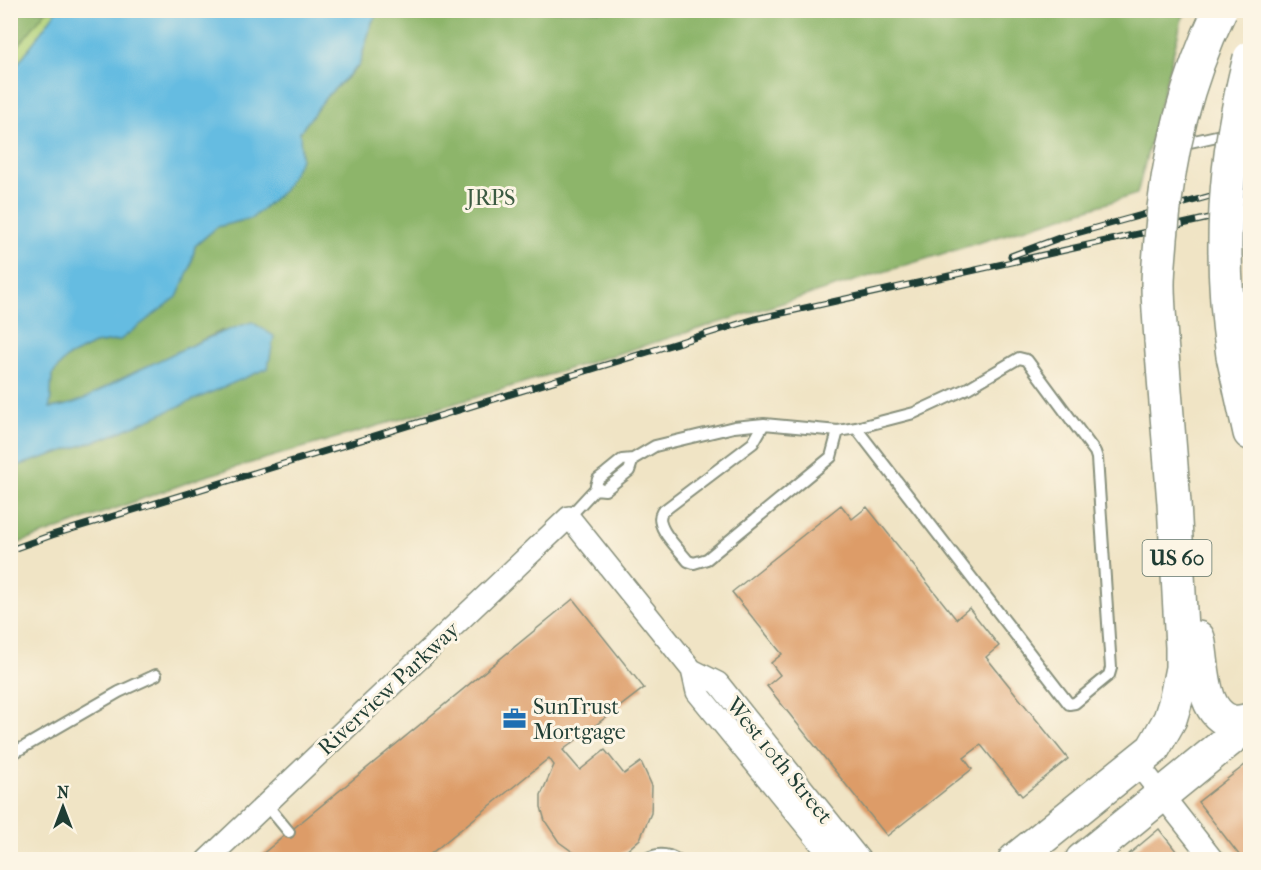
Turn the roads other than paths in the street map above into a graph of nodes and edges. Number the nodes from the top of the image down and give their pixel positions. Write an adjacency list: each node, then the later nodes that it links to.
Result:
1 (1220, 10): 10 (main road, US 60, bridge)
2 (1251, 58): 8 (main road, bridge)
3 (1251, 128): 4 (lane)
4 (1159, 149)
5 (764, 424): 7 (lane); 7 (lane); 9 (lane)
6 (856, 428): 6 (lane); 7 (lane)
7 (838, 431)
8 (1251, 433)
9 (569, 517): 11 (street, West 10th Street); 17 (street, Riverview Parkway)
10 (1177, 546): 13 (main road); 15 (main road, US 60)
11 (692, 670): 22 (street, West 10th Street); 23 (street, West 10th Street)
12 (156, 675): 14 (lane)
13 (1251, 721): 16 (main road)
14 (10, 755)
15 (1137, 763): 16 (street); 24 (main road, US 60)
16 (1162, 795): 25 (main road); 26 (street)
17 (266, 804): 18 (lane); 19 (street, Riverview Parkway)
18 (289, 832)
19 (207, 860)
20 (645, 860): 21 (lane)
21 (677, 860)
22 (834, 860)
23 (860, 860)
24 (1015, 860)
25 (1082, 860)
26 (1213, 860)

